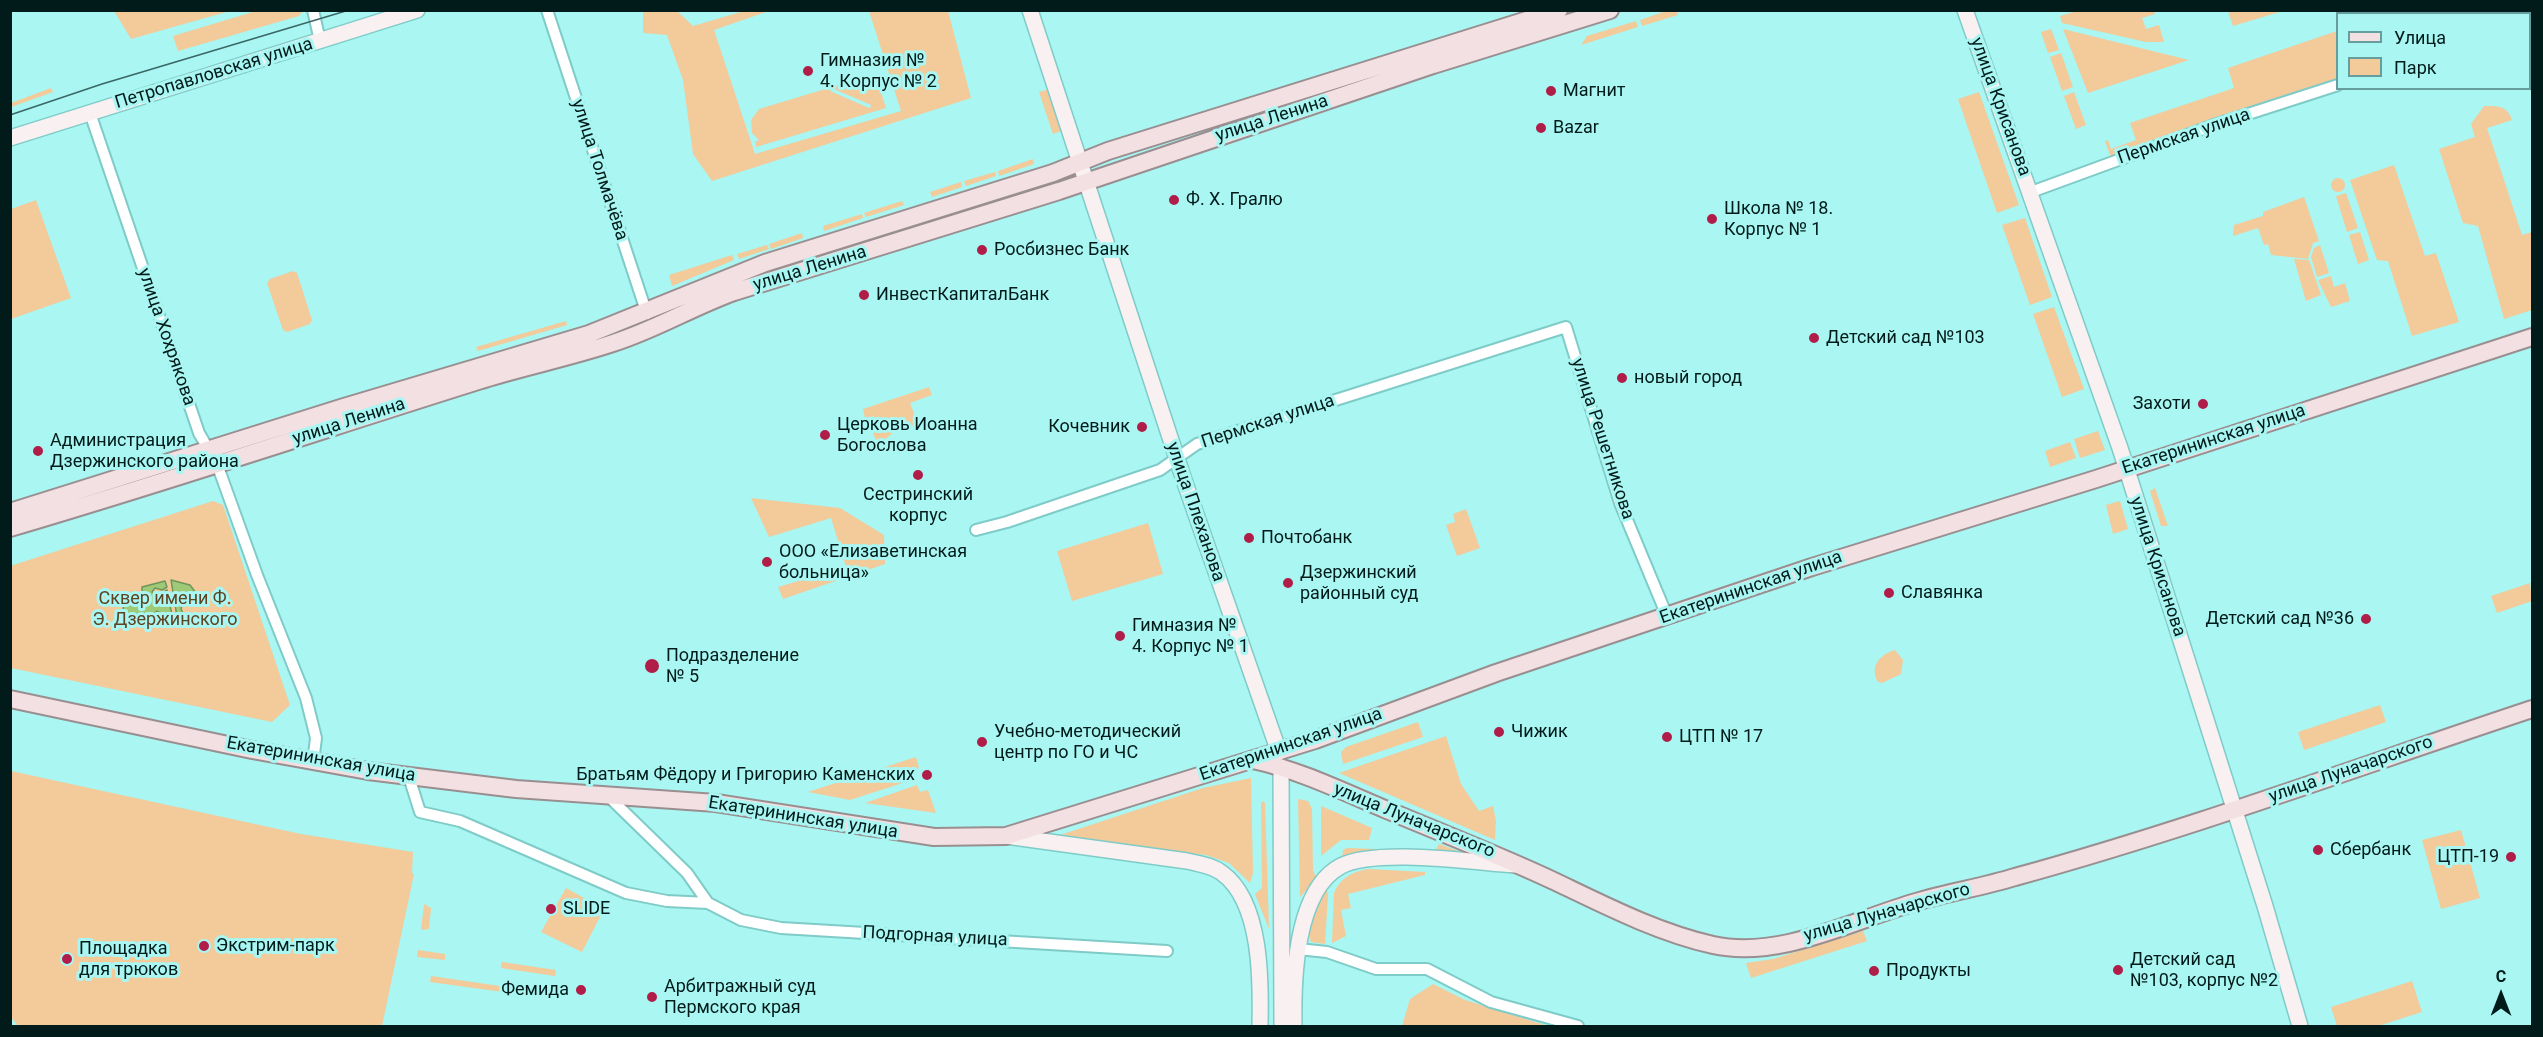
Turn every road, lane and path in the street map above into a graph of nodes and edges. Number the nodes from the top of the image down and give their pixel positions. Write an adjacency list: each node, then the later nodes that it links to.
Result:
1 (313, 10): 8 (street)
2 (417, 10): 8 (main road, Петропавловская улица)
3 (547, 10): 15 (street, улица Толмачёва)
4 (1030, 10): 12 (main road, улица Плеханова)
5 (1558, 10): 12 (main road, улица Ленина)
6 (1610, 10): 13 (main road, улица Ленина)
7 (1965, 10): 14 (main road, улица Крисанова)
8 (320, 41): 10 (main road, Петропавловская улица)
9 (2336, 85): 14 (street, Пермская улица)
10 (90, 113): 11 (main road, Петропавловская улица); 19 (street, улица Хохрякова)
11 (10, 138)
12 (1081, 163): 13 (main road, улица Плеханова); 15 (main road, улица Ленина)
13 (1086, 181): 17 (main road, улица Ленина); 20 (main road, улица Плеханова)
14 (2031, 192): 21 (main road, улица Крисанова)
15 (646, 310): 17 (street, улица Толмачёва); 19 (main road, улица Ленина)
16 (1566, 327): 20 (street, Пермская улица); 25 (street, улица Решетникова)
17 (652, 329): 19 (main road, улица Ленина)
18 (2532, 337): 21 (main road, Екатерининская улица)
19 (213, 457): 22 (main road, улица Ленина); 23 (main road, улица Ленина); 29 (street, улица Хохрякова)
20 (1177, 458): 24 (street, Пермская улица); 28 (main road, улица Плеханова)
21 (2125, 469): 25 (main road, Екатерининская улица); 32 (main road, улица Крисанова)
22 (10, 513)
23 (10, 528)
24 (976, 530)
25 (1666, 616): 28 (main road, Екатерининская улица)
26 (10, 699): 29 (main road, Екатерининская улица)
27 (2532, 709): 32 (main road, улица Луначарского)
28 (1280, 759): 33 (main road, Екатерининская улица); 34 (main road, улица Луначарского); 39 (main road, улица Плеханова)
29 (313, 762): 30 (main road, Екатерининская улица)
30 (409, 777): 31 (main road, Екатерининская улица); 35 (street, Подгорная улица)
31 (608, 796): 33 (main road, Екатерининская улица); 35 (street, Подгорная улица)
32 (2234, 808): 34 (main road, улица Луначарского); 42 (main road, улица Крисанова)
33 (1006, 836): 38 (main road)
34 (1521, 866): 36 (main road)
35 (708, 903): 37 (street, Подгорная улица)
36 (1298, 949): 40 (main road); 41 (street)
37 (1167, 951)
38 (1260, 1026)
39 (1282, 1026)
40 (1293, 1026)
41 (1578, 1026)
42 (2300, 1026)

